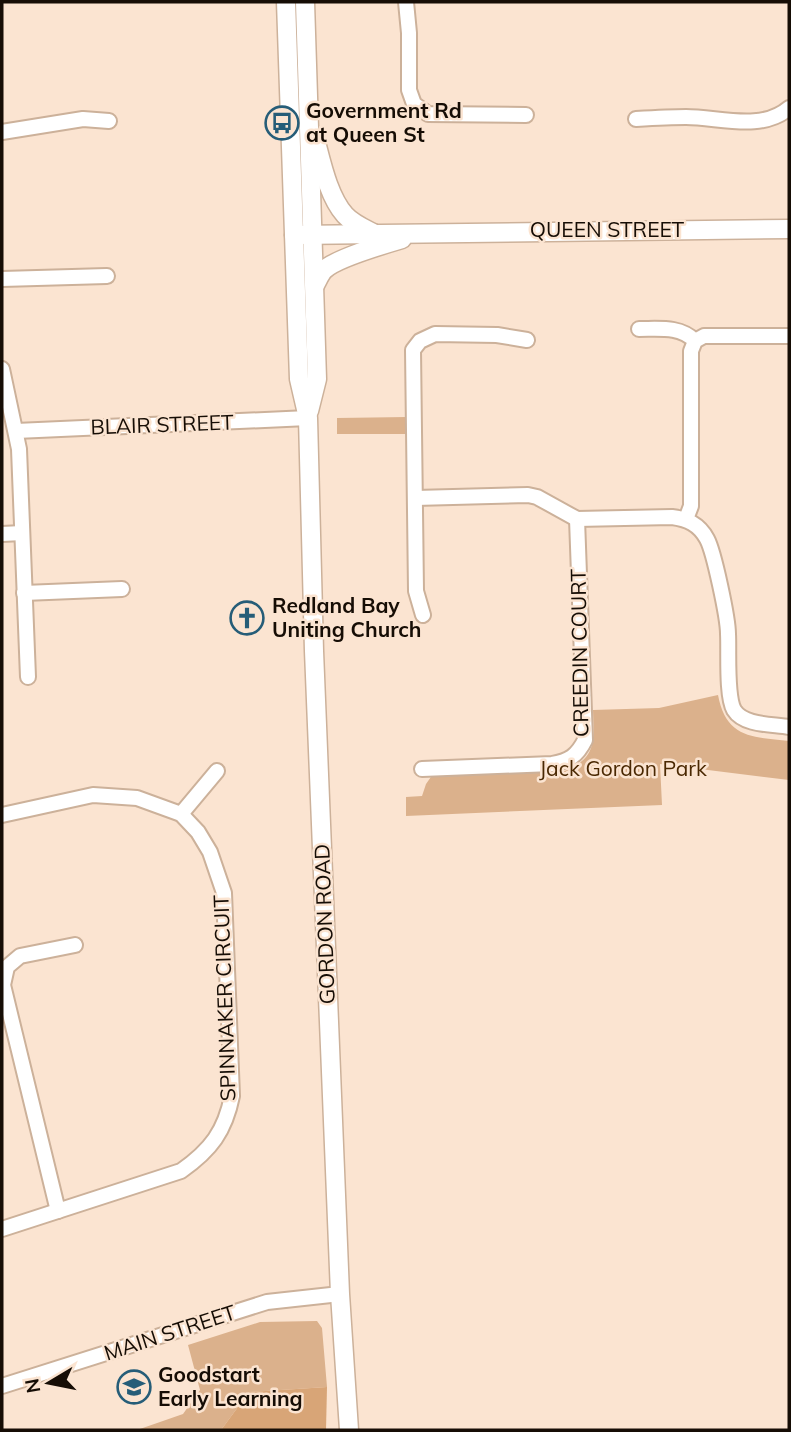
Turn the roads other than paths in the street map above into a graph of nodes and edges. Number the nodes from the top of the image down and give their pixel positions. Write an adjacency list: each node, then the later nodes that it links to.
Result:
1 (286, 2): 14 (street, GORDON ROAD)
2 (305, 2): 5 (street)
3 (405, 2): 6 (street)
4 (789, 108): 7 (street)
5 (309, 115): 12 (street); 13 (street, GORDON ROAD)
6 (526, 116)
7 (636, 119)
8 (109, 121): 9 (street)
9 (2, 132)
10 (789, 229): 11 (street, QUEEN STREET)
11 (425, 232): 12 (street, QUEEN STREET); 17 (street, QUEEN STREET)
12 (374, 233): 13 (street, QUEEN STREET)
13 (313, 234): 14 (street, QUEEN STREET); 17 (street, GORDON ROAD)
14 (294, 235): 23 (street, GORDON ROAD)
15 (107, 276): 16 (street)
16 (2, 279)
17 (315, 285): 23 (street, GORDON ROAD)
18 (639, 329): 21 (street)
19 (789, 335): 21 (street)
20 (527, 340): 25 (street)
21 (695, 341): 27 (street)
22 (2, 369): 24 (street)
23 (308, 418): 24 (street, BLAIR STREET); 42 (street, GORDON ROAD)
24 (16, 431): 28 (street)
25 (415, 498): 26 (street); 32 (street)
26 (577, 519): 27 (street); 35 (street, CREEDIN COURT)
27 (686, 519): 34 (street)
28 (22, 533): 29 (street); 31 (street)
29 (2, 534)
30 (122, 589): 31 (street)
31 (24, 593): 33 (street)
32 (423, 615)
33 (28, 677)
34 (789, 727)
35 (422, 769)
36 (217, 771): 38 (street)
37 (2, 814): 38 (street)
38 (181, 814): 40 (street, SPINNAKER CIRCUIT)
39 (75, 944): 40 (street)
40 (58, 1211): 41 (street, SPINNAKER CIRCUIT)
41 (2, 1229)
42 (340, 1294): 43 (street, MAIN STREET); 44 (street, GORDON ROAD)
43 (2, 1386)
44 (349, 1430)

